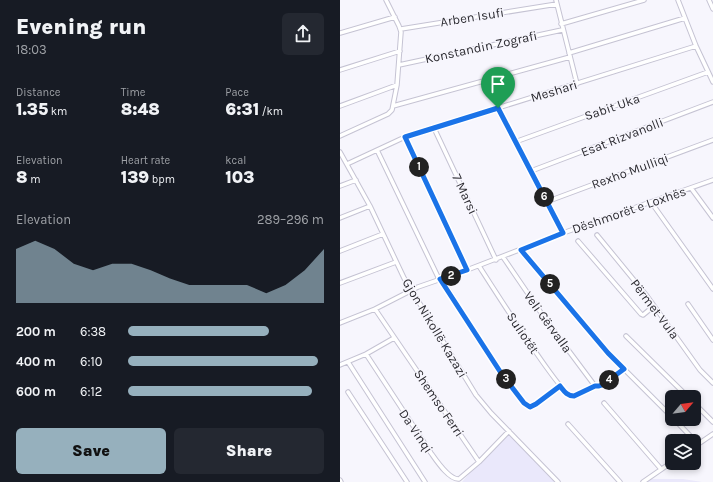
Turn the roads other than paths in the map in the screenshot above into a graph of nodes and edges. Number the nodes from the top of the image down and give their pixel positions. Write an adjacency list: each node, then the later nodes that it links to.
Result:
1 (386, 0): 7 (street)
2 (644, 0): 9 (street)
3 (678, 0): 8 (street)
4 (709, 0): 6 (street)
5 (556, 2): 9 (street, Arben Isufi); 10 (street, Arben Isufi)
6 (713, 9)
7 (395, 17): 10 (street); 12 (street)
8 (685, 18): 13 (street); 15 (street)
9 (561, 24): 11 (street, Arben Isufi)
10 (401, 29): 14 (street)
11 (562, 30): 15 (street, Arben Isufi); 17 (street, Konstandin Zografi)
12 (340, 33)
13 (696, 46): 19 (street); 21 (street, Meshari)
14 (400, 51): 17 (street); 18 (street)
15 (568, 53): 16 (street, Arben Isufi)
16 (570, 57): 21 (street, Arben Isufi); 25 (street)
17 (399, 65): 22 (street)
18 (340, 70)
19 (708, 72): 20 (street); 31 (street, Sabit Uka)
20 (713, 82)
21 (577, 84): 26 (street, Meshari)
22 (397, 85): 24 (street); 25 (street)
23 (713, 102): 35 (street, Esat Rizvanolli)
24 (340, 106)
25 (393, 106): 28 (street)
26 (498, 108): 27 (street, Meshari); 31 (street)
27 (434, 128): 29 (street, Meshari); 52 (street, 7 Marsi)
28 (340, 136)
29 (405, 137): 32 (street, Meshari); 55 (street)
30 (713, 140): 40 (street, Rexho Mulliqi)
31 (516, 142): 35 (street)
32 (377, 150): 34 (street, Meshari); 56 (street)
33 (340, 152): 34 (street, Gjon Nikollë Kazazi)
34 (347, 164): 36 (street, Gjon Nikollë Kazazi)
35 (531, 171): 40 (street)
36 (356, 180): 38 (street); 42 (street, Gjon Nikollë Kazazi)
37 (713, 180): 39 (street, Dëshmorët e Loxhës)
38 (340, 186)
39 (691, 188): 41 (street, Dëshmorët e Loxhës); 44 (street)
40 (546, 202): 45 (street)
41 (651, 202): 45 (street, Dëshmorët e Loxhës); 58 (street)
42 (370, 206): 43 (street); 46 (street, Gjon Nikollë Kazazi)
43 (340, 218)
44 (713, 218)
45 (563, 233): 49 (street, Dëshmorët e Loxhës)
46 (383, 234): 50 (street); 53 (street, Gjon Nikollë Kazazi)
47 (597, 235): 61 (street, Përmet Vula)
48 (578, 241): 61 (street)
49 (521, 250): 51 (street, Dëshmorët e Loxhës); 70 (street)
50 (340, 251)
51 (503, 257): 52 (street, Dëshmorët e Loxhës); 73 (street, Veli Gërvalla)
52 (496, 260): 54 (street, Dëshmorët e Loxhës)
53 (396, 262): 57 (street); 59 (street, Gjon Nikollë Kazazi)
54 (478, 266): 55 (street, Dëshmorët e Loxhës); 72 (street, Suliotët)
55 (467, 270): 56 (street, Dëshmorët e Loxhës)
56 (440, 279): 59 (street, Dëshmorët e Loxhës); 72 (street)
57 (340, 283)
58 (713, 289)
59 (411, 290): 62 (street, Dëshmorët e Loxhës); 82 (street, Gjon Nikollë Kazazi)
60 (688, 304): 66 (street)
61 (654, 306): 71 (street, Përmet Vula)
62 (375, 309): 63 (street, Dëshmorët e Loxhës); 65 (street, Shemso Ferri)
63 (340, 323)
64 (626, 336): 74 (street)
65 (394, 338): 67 (street); 86 (street, Shemso Ferri)
66 (713, 340)
67 (366, 354): 68 (street); 86 (street, Da Vinqi)
68 (348, 362): 69 (street); 90 (street)
69 (340, 365)
70 (624, 369): 73 (street); 77 (street)
71 (713, 384)
72 (560, 386): 73 (street, Suliotët)
73 (595, 386)
74 (681, 390)
75 (348, 392): 89 (street)
76 (604, 403): 88 (street)
77 (665, 410)
78 (701, 410): 79 (street)
79 (713, 422)
80 (568, 424): 92 (street)
81 (681, 426): 83 (street)
82 (509, 430): 86 (street); 91 (street, Gjon Nikollë Kazazi)
83 (688, 434)
84 (713, 434): 85 (street)
85 (701, 442)
86 (479, 462)
87 (665, 467): 88 (street)
88 (662, 469): 93 (street)
89 (407, 482)
90 (425, 482)
91 (558, 482)
92 (620, 482)
93 (642, 482)

